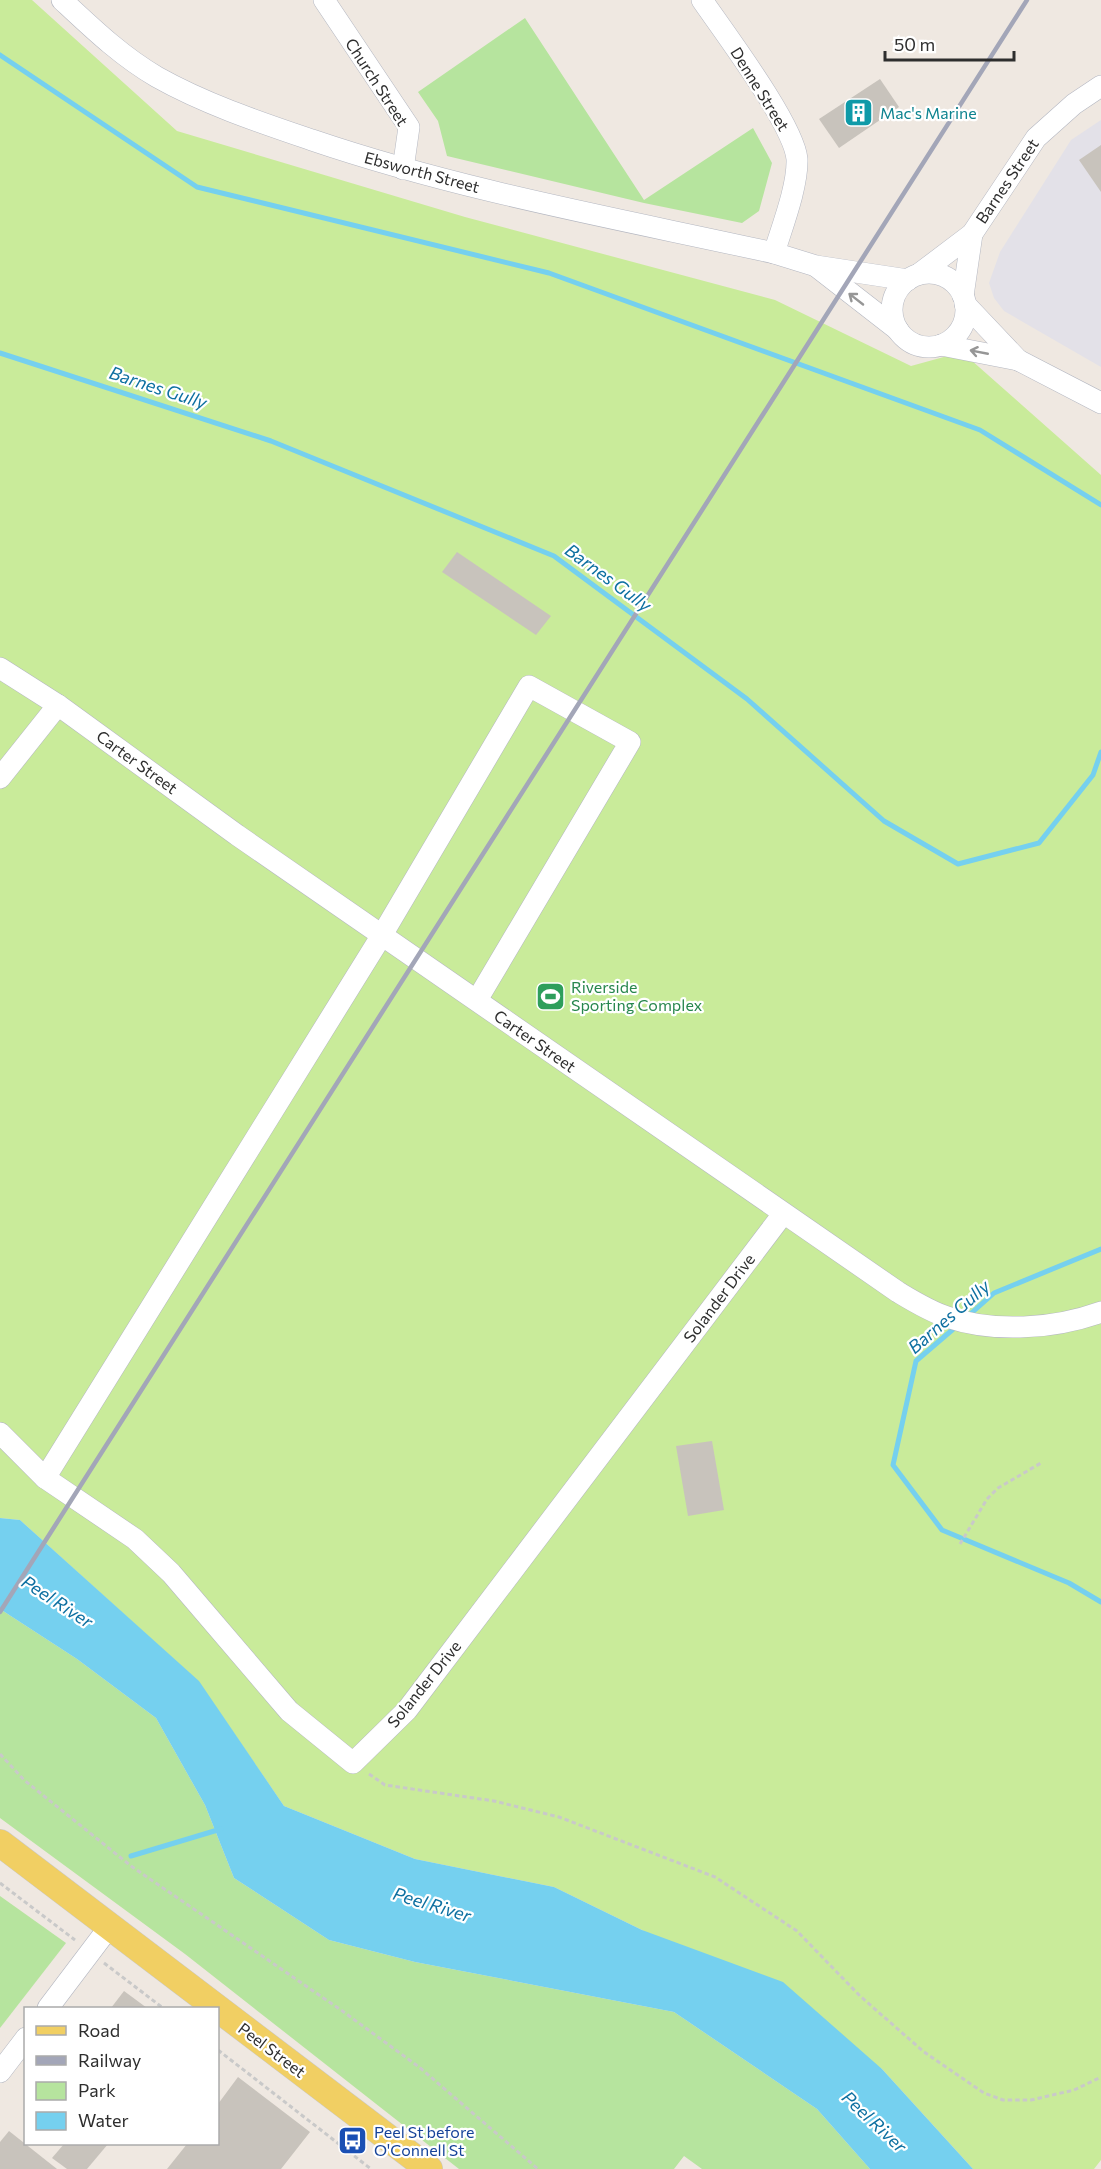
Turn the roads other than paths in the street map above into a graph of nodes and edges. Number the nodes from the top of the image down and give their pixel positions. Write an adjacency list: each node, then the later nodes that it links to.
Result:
1 (62, 0): 5 (street, Ebsworth Street)
2 (324, 0): 5 (street, Church Street)
3 (702, 0): 7 (street, Denne Street)
4 (1101, 86): 6 (street, Barnes Street)
5 (403, 169): 7 (street, Ebsworth Street)
6 (972, 234): 9 (street, Barnes Street); 10 (street, Barnes Street)
7 (774, 253): 8 (street, Ebsworth Street)
8 (816, 266): 9 (street, Ebsworth Street); 11 (street, Ebsworth Street, one-way to 8)
9 (913, 277): 10 (street); 11 (street)
10 (964, 300): 12 (street); 13 (street)
11 (897, 330): 12 (street)
12 (941, 345): 13 (street, one-way to 12)
13 (1017, 360): 14 (street)
14 (1101, 403)
15 (0, 668): 16 (street, Carter Street)
16 (58, 705): 17 (street); 18 (street, Carter Street)
17 (0, 778)
18 (381, 935): 19 (street, Carter Street); 19 (street); 23 (street)
19 (477, 1000): 20 (street, Carter Street)
20 (783, 1214): 21 (street, Carter Street); 23 (street, Solander Drive)
21 (1101, 1312)
22 (0, 1433): 23 (street)
23 (45, 1478)
24 (0, 1843): 25 (main road, Peel Street)
25 (110, 1926): 26 (street); 27 (main road, Peel Street)
26 (49, 2007)
27 (216, 2007)
28 (219, 2009): 31 (main road, Peel Street)
29 (24, 2041): 30 (street)
30 (0, 2072)
31 (429, 2169)

